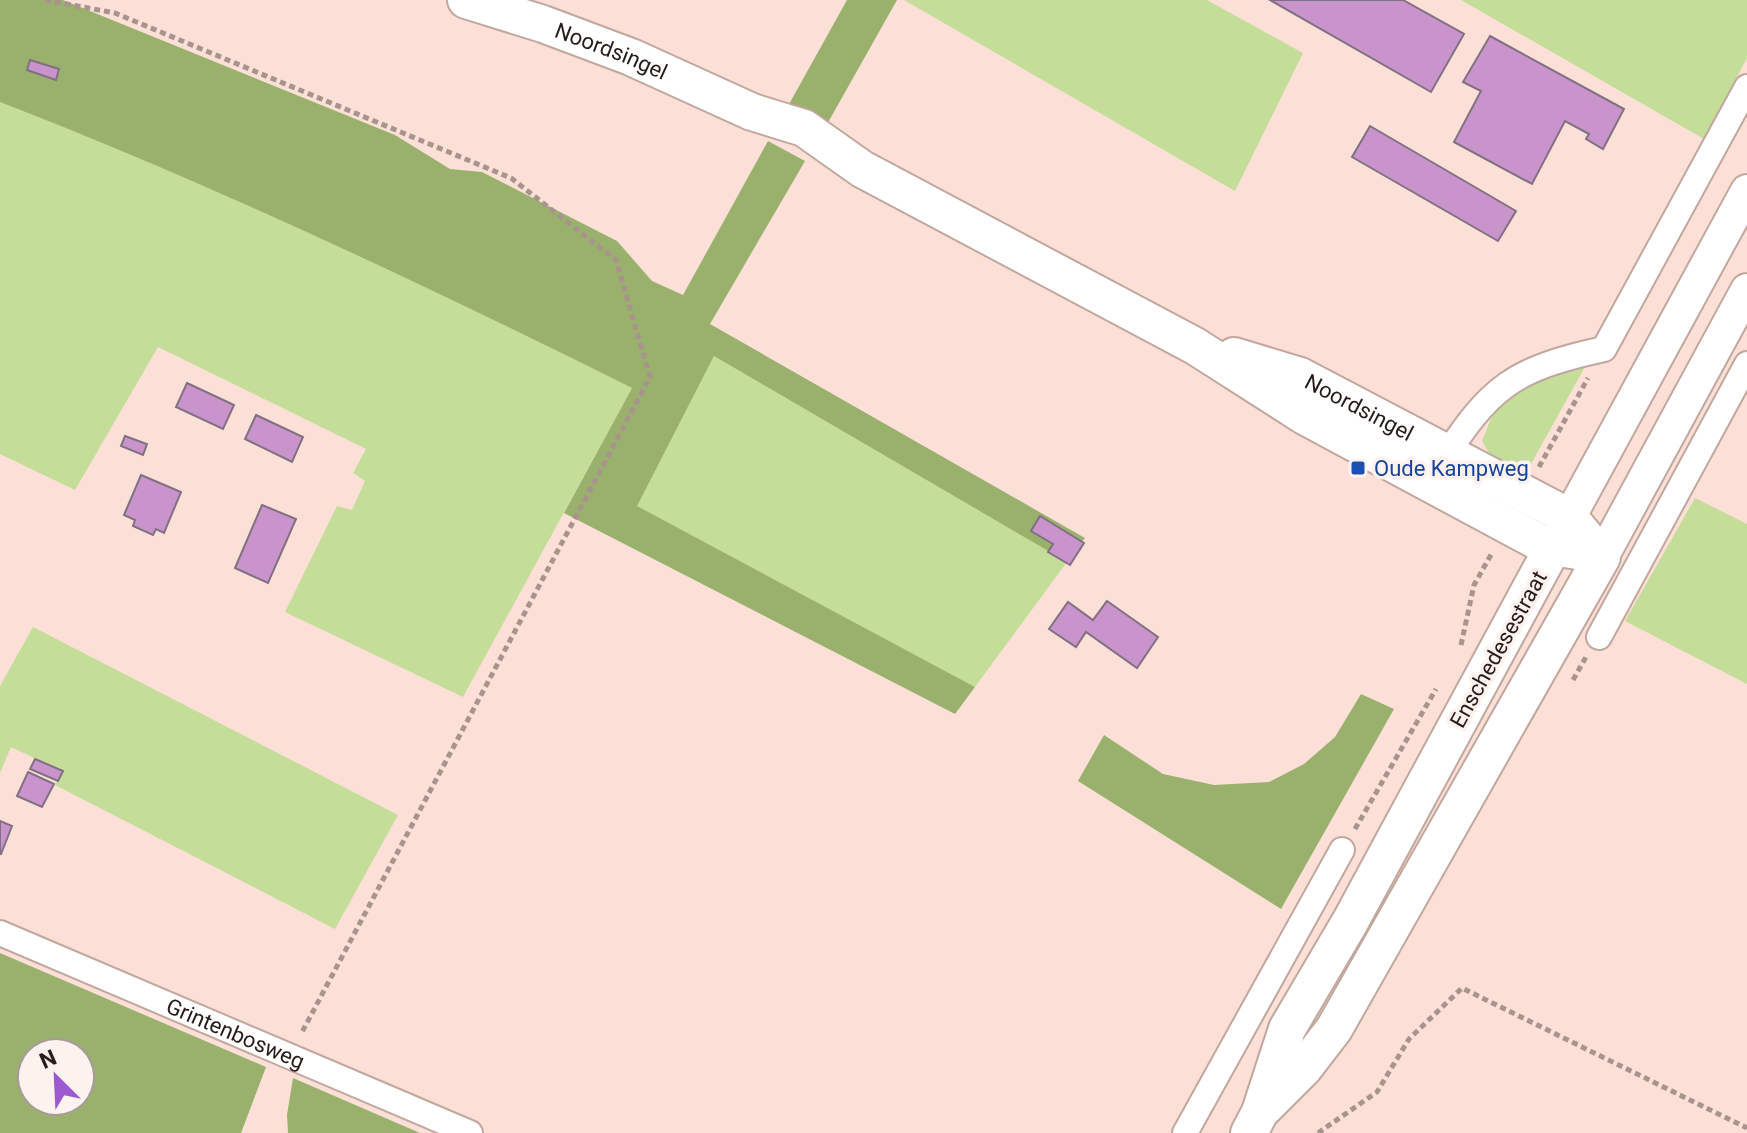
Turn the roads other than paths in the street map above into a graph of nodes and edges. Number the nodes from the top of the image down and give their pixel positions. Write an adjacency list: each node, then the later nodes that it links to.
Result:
1 (466, 0): 6 (main road, Noordsingel)
2 (1747, 87): 6 (street)
3 (1747, 191): 7 (street, Enschedesestraat)
4 (1747, 290): 9 (street, Enschedesestraat)
5 (1747, 364): 10 (street)
6 (1437, 470): 7 (main road, Noordsingel); 8 (main road, Noordsingel)
7 (1569, 517): 8 (street, Enschedesestraat); 9 (main road, Noordsingel)
8 (1552, 549): 9 (street, Noordsingel); 13 (main road, Enschedesestraat)
9 (1602, 557): 13 (main road, Enschedesestraat)
10 (1599, 637)
11 (1342, 850): 15 (street)
12 (0, 933): 14 (street, Grintenbosweg)
13 (1254, 1123)
14 (470, 1133)
15 (1185, 1133)

